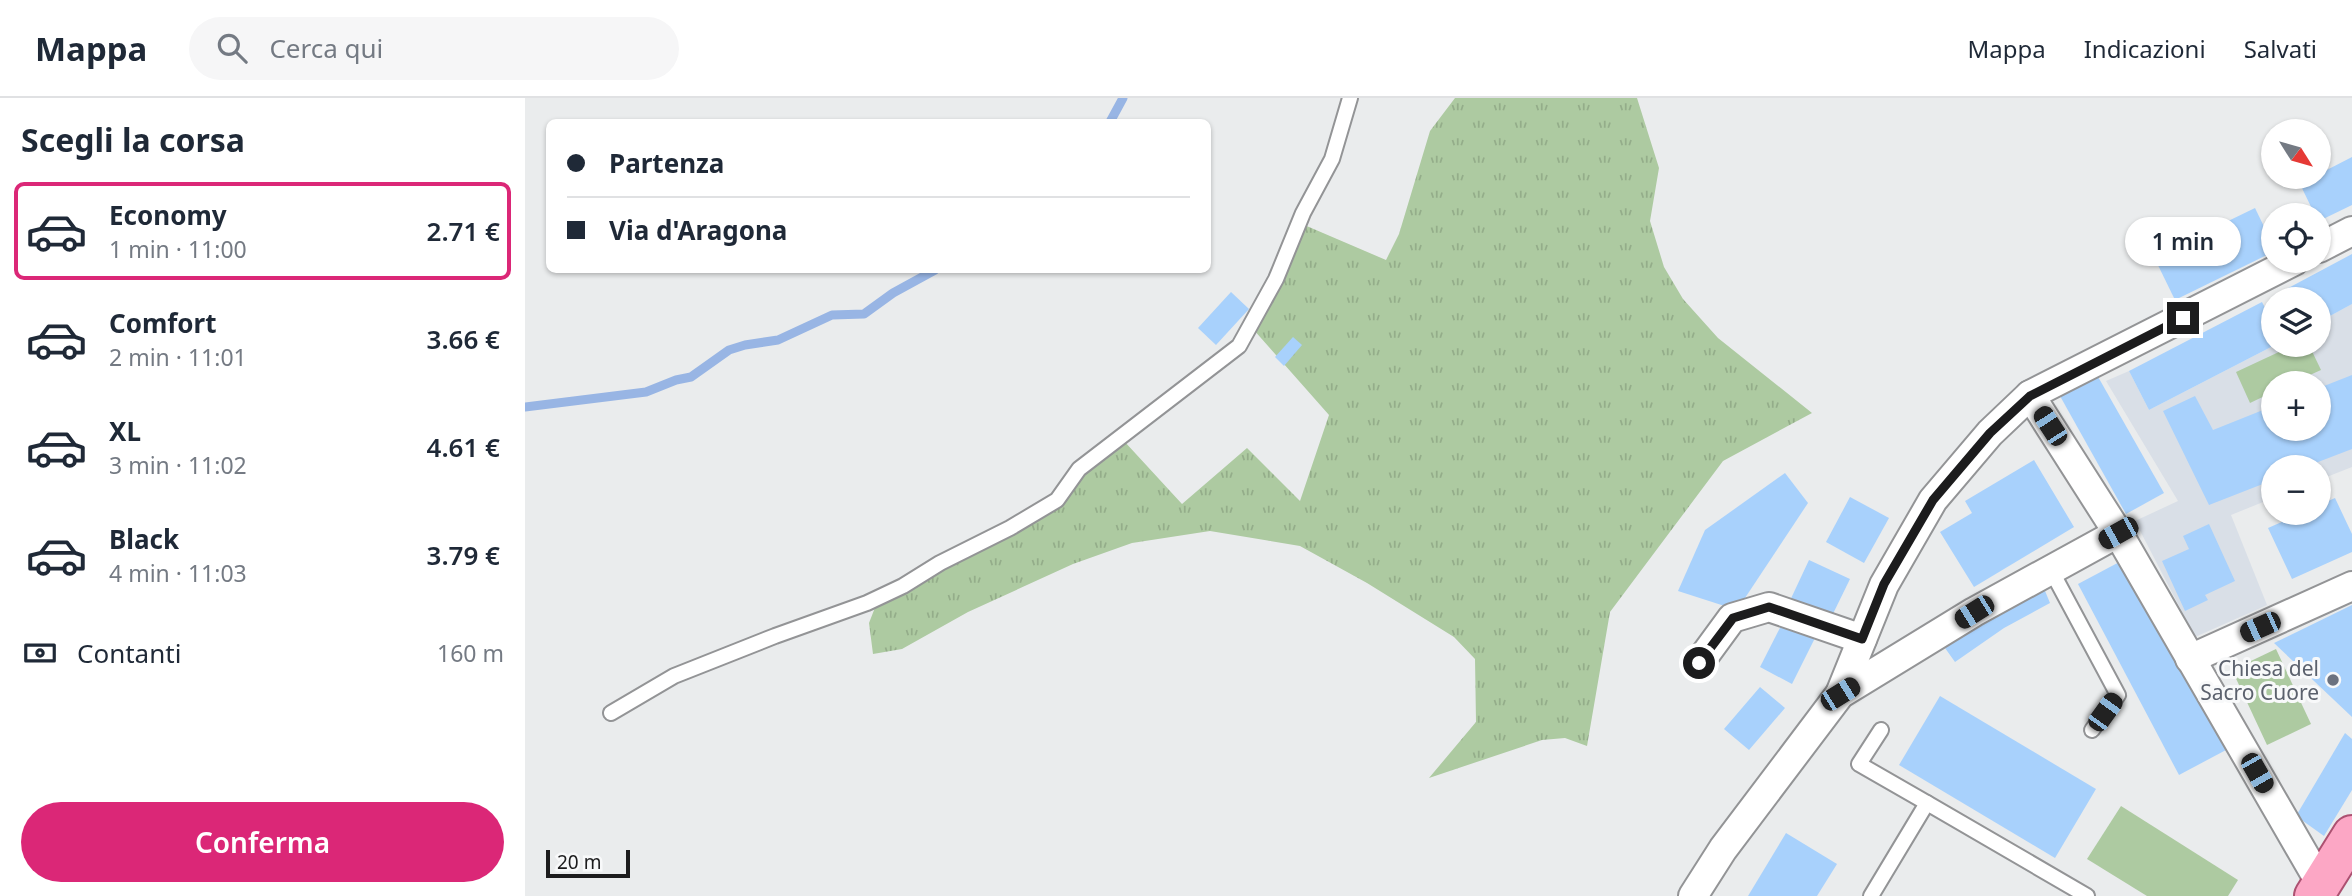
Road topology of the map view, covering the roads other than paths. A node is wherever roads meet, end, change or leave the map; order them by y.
1 (1349, 98) edge
2 (2352, 231) edge
3 (2331, 242) edge
4 (2271, 273) edge
5 (2030, 396) junction
6 (2118, 533) junction
7 (2051, 570) junction
8 (2352, 586) edge
9 (1862, 639) junction
10 (2190, 659) junction
11 (1699, 663) dead end
12 (1840, 694) junction
13 (611, 713) dead end
14 (1881, 730) dead end
15 (2092, 730) dead end
16 (1927, 803) junction
17 (2352, 835) edge
18 (2317, 890) edge
19 (1693, 896) edge
20 (1871, 896) edge
21 (2087, 896) edge

1 - 13 lane
2 - 3 street
4 - 5 street
5 - 6 street
5 - 9 street
6 - 7 street
6 - 10 street
7 - 12 street
7 - 15 lane
8 - 10 street
9 - 11 street
9 - 12 street
10 - 18 street
12 - 19 street
14 - 16 lane
16 - 20 lane
16 - 21 lane
17 - 18 main road

